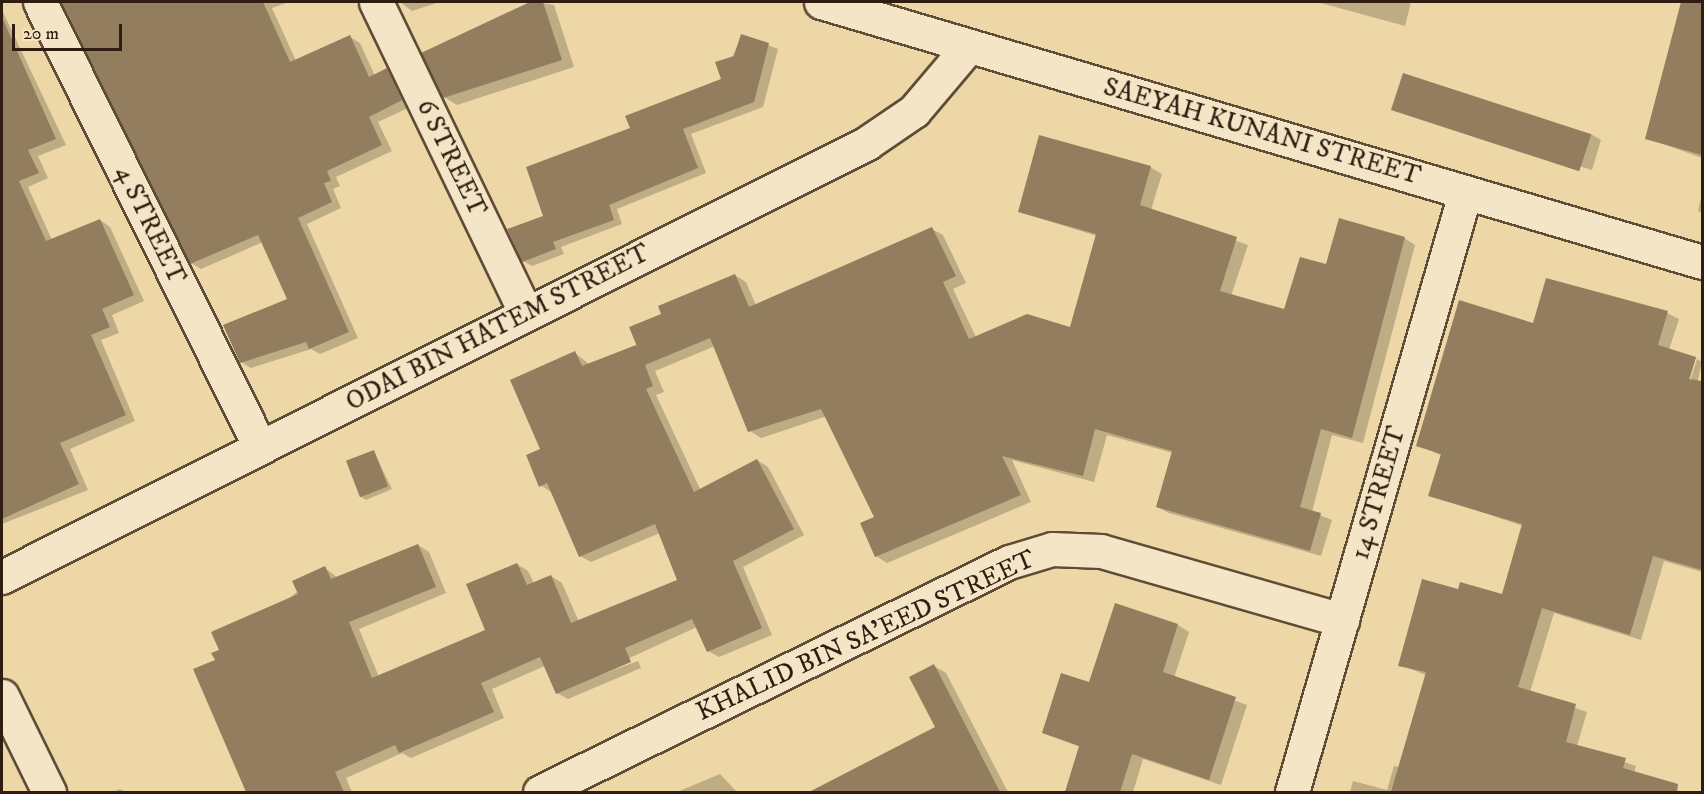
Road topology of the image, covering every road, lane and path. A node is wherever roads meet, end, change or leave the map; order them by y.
1 (40, 2) edge
2 (376, 2) edge
3 (821, 2) edge
4 (969, 46) junction
5 (1465, 193) junction
6 (1702, 262) edge
7 (526, 314) junction
8 (260, 448) junction
9 (2, 577) edge
10 (1342, 620) junction
11 (2, 696) edge
12 (49, 792) edge
13 (540, 792) edge
14 (1292, 792) edge

1 - 8 street, 4 STREET
2 - 7 street, 6 STREET
3 - 4 street, SAEYAH KUNANI STREET
4 - 5 street, SAEYAH KUNANI STREET
4 - 7 street, ODAI BIN HATEM STREET
5 - 6 street, SAEYAH KUNANI STREET
5 - 10 street, 14 STREET
7 - 8 street, ODAI BIN HATEM STREET
8 - 9 street, ODAI BIN HATEM STREET
10 - 13 street, KHALID BIN SA'EED STREET
10 - 14 street, 14 STREET
11 - 12 street

